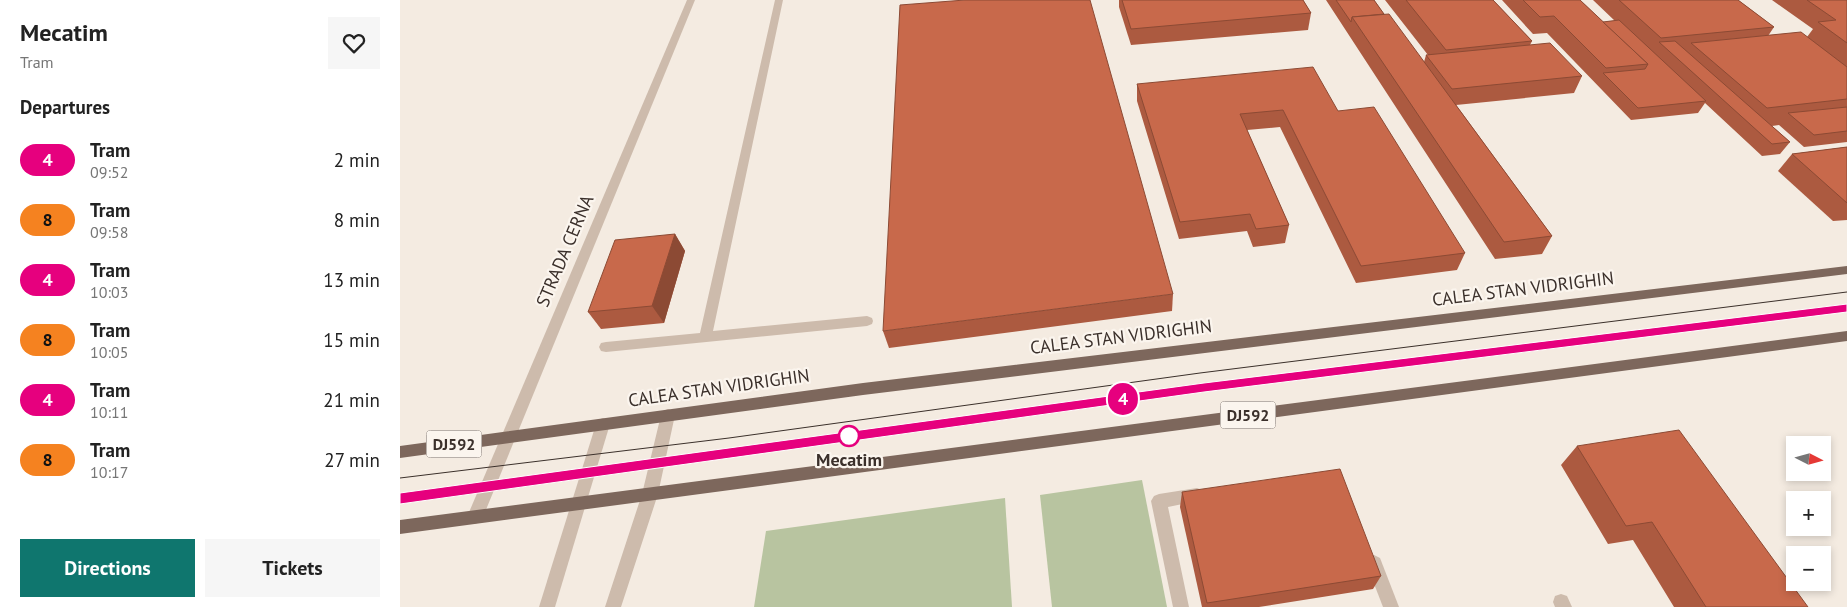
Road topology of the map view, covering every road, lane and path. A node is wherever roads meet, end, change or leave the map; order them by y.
1 (691, 0) edge
2 (779, 0) edge
3 (1847, 270) edge
4 (867, 320) dead end
5 (1847, 336) edge
6 (706, 337) junction
7 (606, 347) dead end
8 (668, 414) junction
9 (603, 424) junction
10 (508, 437) junction
11 (400, 452) edge
12 (650, 494) junction
13 (1208, 494) edge
14 (579, 504) junction
15 (475, 517) junction
16 (400, 527) edge
17 (1367, 545) edge
18 (547, 607) edge
19 (613, 607) edge
20 (1181, 607) edge
21 (1391, 607) edge

1 - 10 street, STRADA CERNA
2 - 6 street
3 - 8 main road, CALEA STAN VIDRIGHIN / DJ592
4 - 6 street
5 - 12 main road, DJ592
6 - 7 street
8 - 9 main road, CALEA STAN VIDRIGHIN / DJ592
8 - 12 street
9 - 10 main road, CALEA STAN VIDRIGHIN / DJ592
9 - 14 street
10 - 11 main road, CALEA STAN VIDRIGHIN / DJ592
10 - 15 street, STRADA CERNA
12 - 14 main road, DJ592
12 - 19 street
13 - 20 street
14 - 15 main road, DJ592
14 - 18 street
15 - 16 main road, DJ592
17 - 21 street

